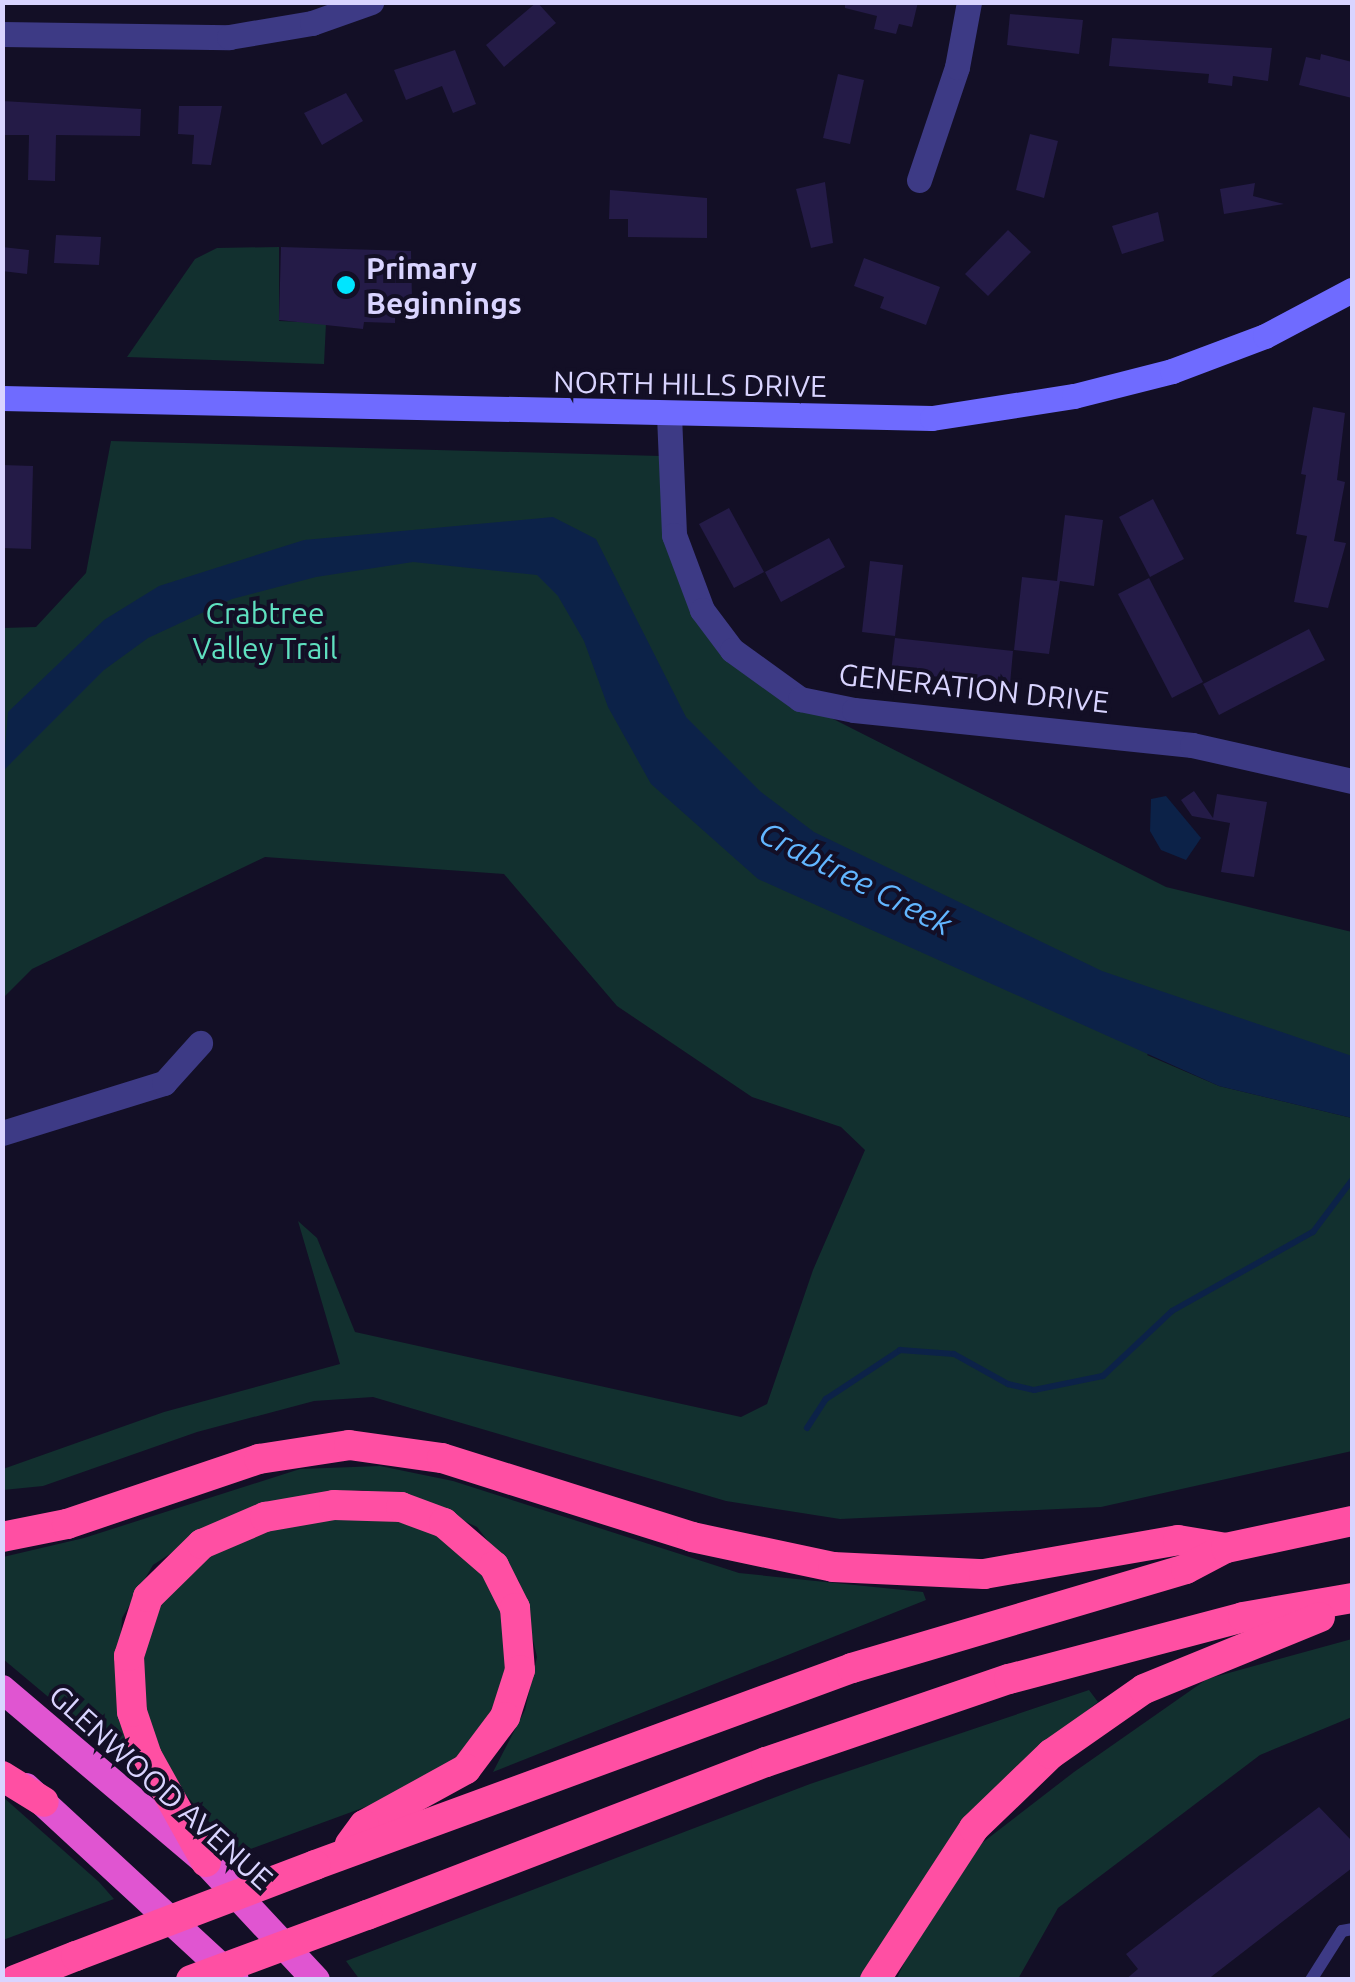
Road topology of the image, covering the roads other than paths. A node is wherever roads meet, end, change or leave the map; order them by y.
1 (371, 2) edge
2 (969, 2) edge
3 (2, 34) edge
4 (919, 180) dead end
5 (1352, 290) edge
6 (2, 398) edge
7 (669, 415) junction
8 (1352, 780) edge
9 (200, 1043) dead end
10 (2, 1133) edge
11 (1352, 1522) edge
12 (2, 1537) edge
13 (1226, 1548) junction
14 (1352, 1601) edge
15 (2, 1689) edge
16 (2, 1766) edge
17 (2, 1776) edge
18 (44, 1802) junction
19 (344, 1852) junction
20 (206, 1862) junction
21 (1352, 1929) edge
22 (15, 1978) edge
23 (191, 1980) edge
24 (236, 1980) edge
25 (316, 1980) edge
26 (875, 1980) edge
27 (1310, 1980) edge

1 - 3 street
2 - 4 street
5 - 7 main road, NORTH HILLS DRIVE
6 - 7 main road, NORTH HILLS DRIVE
7 - 8 street, GENERATION DRIVE
9 - 10 street
11 - 13 highway
12 - 13 highway
13 - 19 highway
14 - 23 highway, bridge
14 - 26 highway
15 - 20 highway, GLENWOOD AVENUE
16 - 18 highway
17 - 18 highway
18 - 24 highway
19 - 20 highway
19 - 22 highway, bridge
20 - 25 highway, GLENWOOD AVENUE
21 - 27 lane

